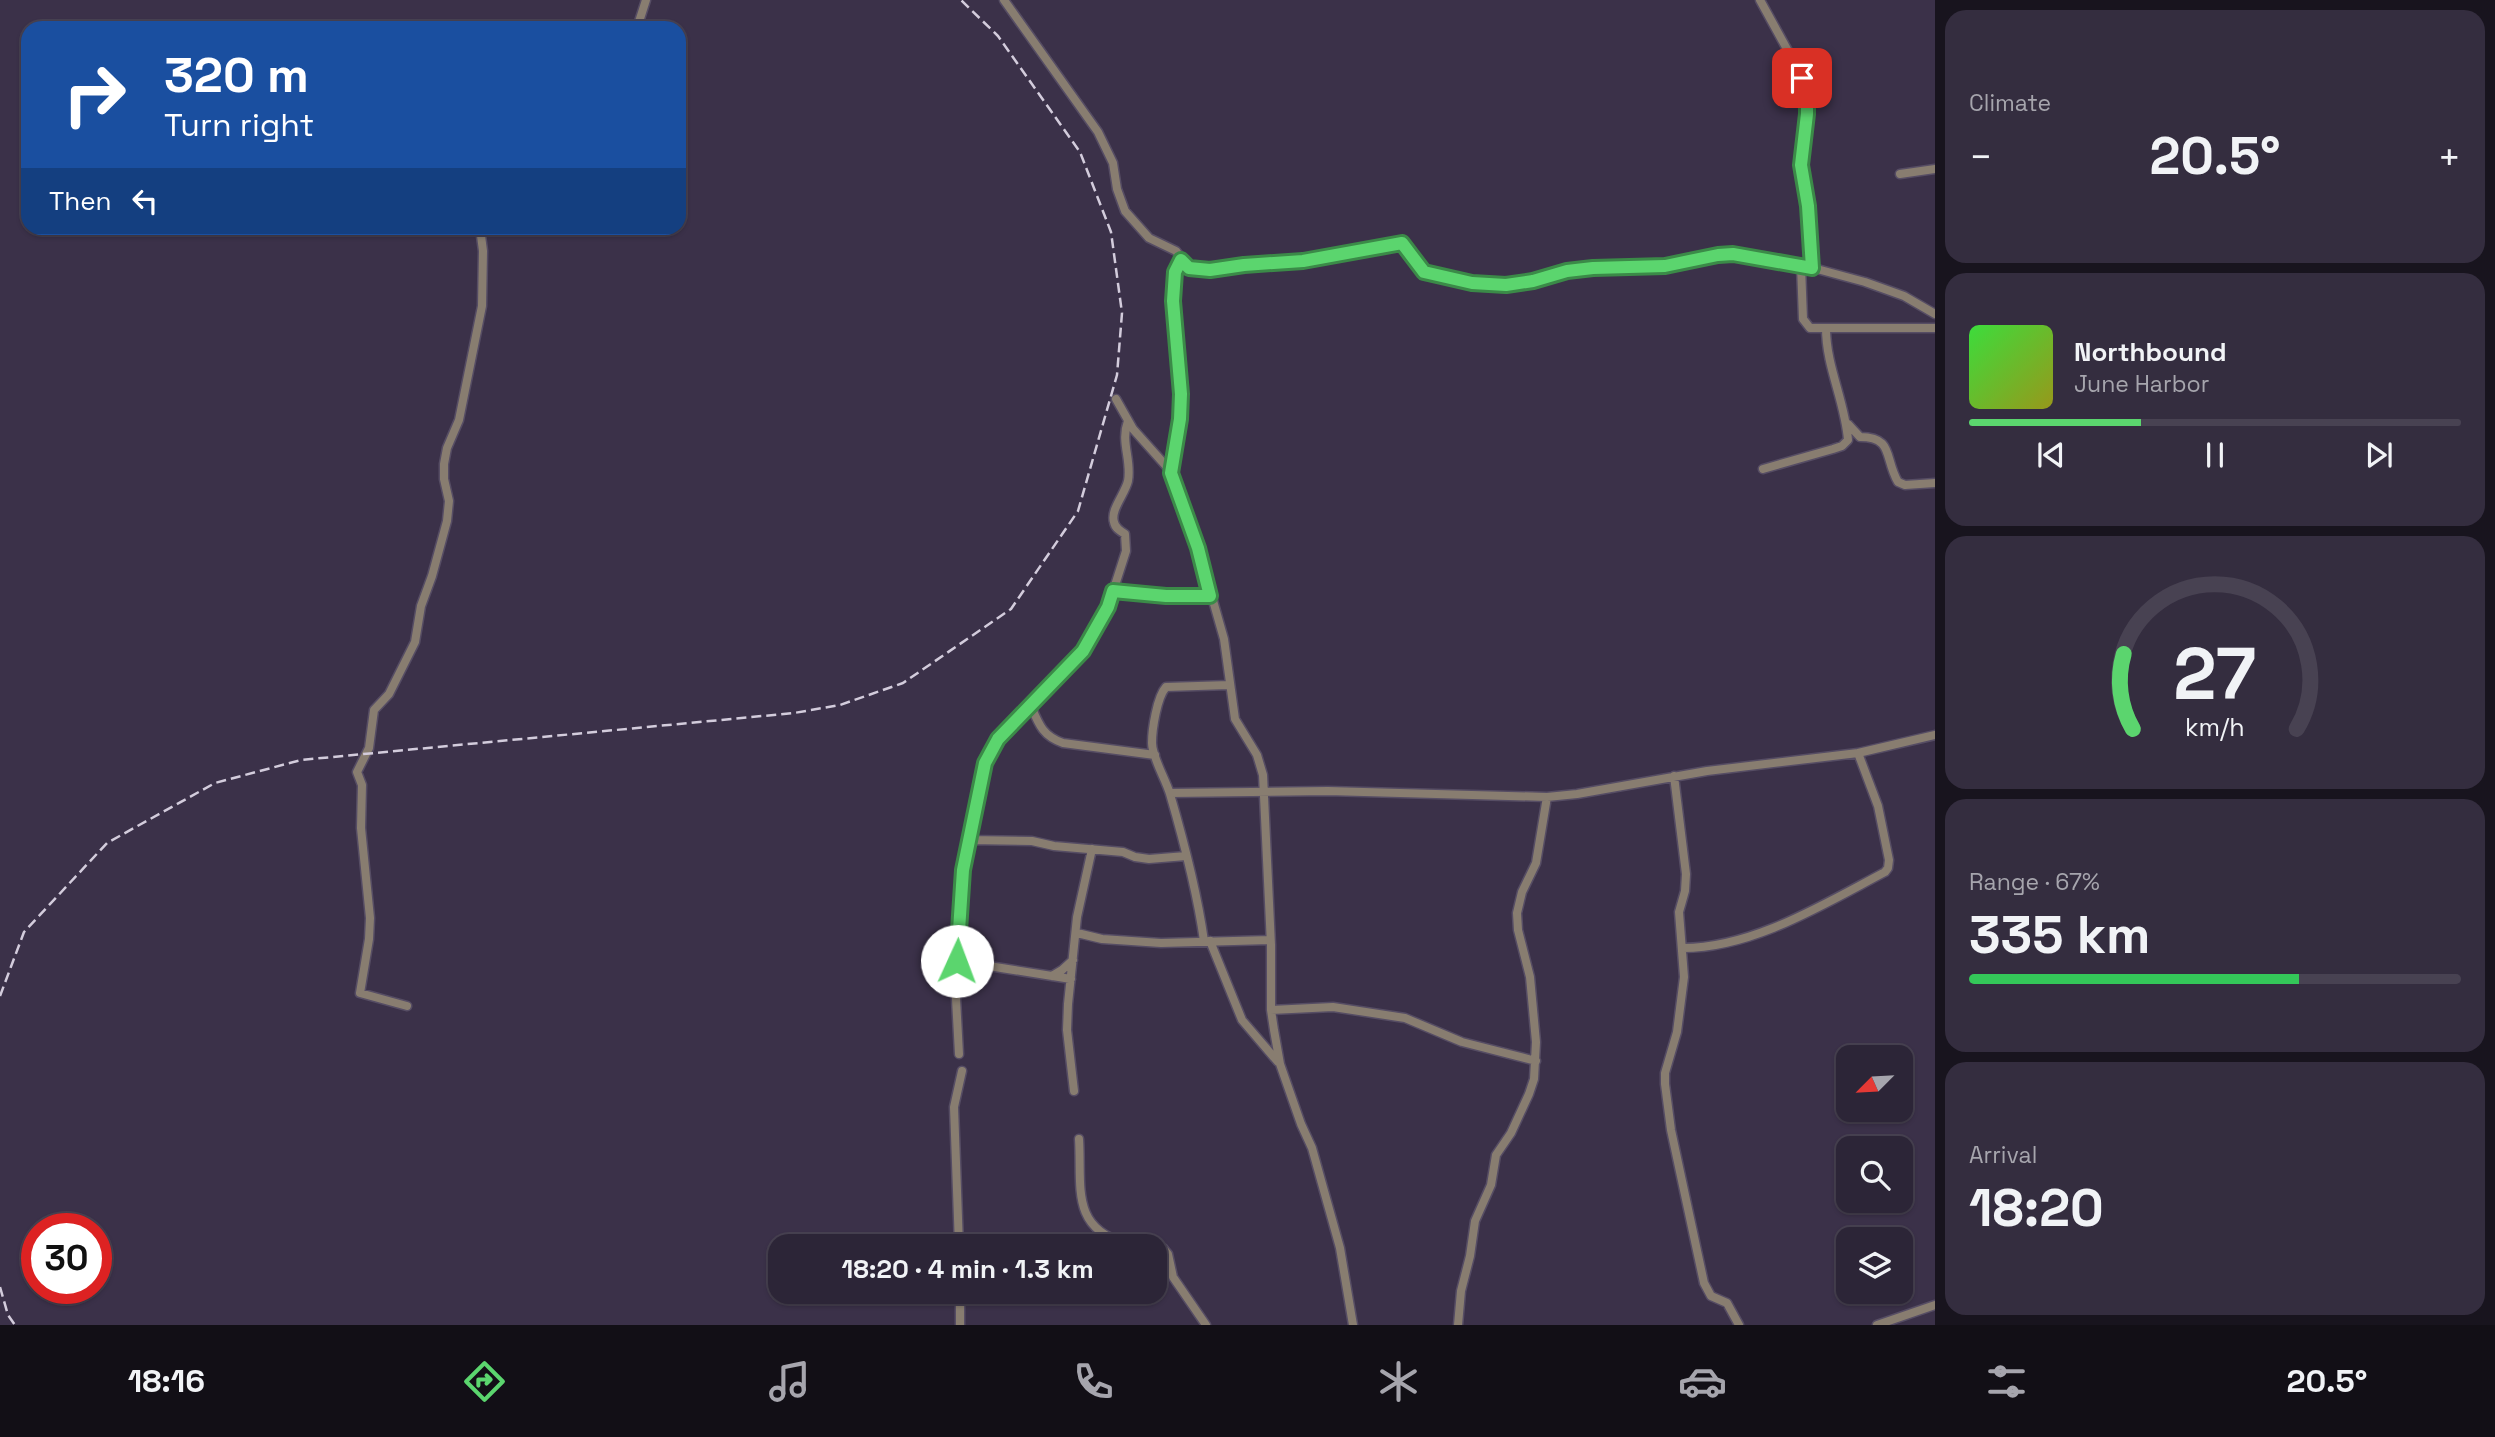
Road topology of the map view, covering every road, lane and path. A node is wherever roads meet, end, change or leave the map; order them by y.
1 (646, 0) edge
2 (1004, 0) edge
3 (1760, 0) edge
4 (639, 21) edge
5 (1935, 169) edge
6 (1900, 174) dead end
7 (481, 235) edge
8 (1181, 260) junction
9 (1801, 266) junction
10 (1812, 268) junction
11 (1935, 314) edge
12 (1826, 328) junction
13 (1935, 328) edge
14 (1115, 398) dead end
15 (1128, 421) junction
16 (1846, 422) junction
17 (1763, 469) dead end
18 (1171, 473) junction
19 (1935, 483) edge
20 (1113, 591) junction
21 (1210, 596) junction
22 (1229, 685) junction
23 (1031, 706) junction
24 (1935, 735) edge
25 (1858, 753) junction
26 (1155, 755) junction
27 (1674, 776) junction
28 (1265, 792) junction
29 (1170, 793) junction
30 (1547, 797) junction
31 (969, 840) junction
32 (1092, 849) junction
33 (1186, 856) junction
34 (1077, 933) junction
35 (1270, 940) junction
36 (1207, 941) junction
37 (1683, 948) junction
38 (1073, 960) junction
39 (957, 961) junction
40 (1052, 976) junction
41 (1071, 979) junction
42 (407, 1006) dead end
43 (1271, 1010) junction
44 (959, 1054) dead end
45 (1536, 1061) junction
46 (1280, 1064) junction
47 (962, 1071) dead end
48 (1074, 1091) dead end
49 (1079, 1139) dead end
50 (959, 1234) edge
51 (960, 1304) edge
52 (1935, 1305) edge
53 (960, 1325) edge
54 (1206, 1325) edge
55 (1353, 1325) edge
56 (1458, 1325) edge
57 (1739, 1325) edge
58 (1877, 1325) edge

1 - 4 street
2 - 8 street
3 - 10 street
5 - 6 street
7 - 42 street
8 - 9 street
8 - 18 street
9 - 10 street
9 - 12 street
10 - 11 street
12 - 13 street
12 - 16 street
14 - 15 street
15 - 18 street
15 - 20 street
16 - 17 street
16 - 19 street
18 - 21 street
20 - 21 street
20 - 23 street
21 - 22 street
22 - 26 street
22 - 28 street
23 - 26 street
23 - 31 street
24 - 25 street
25 - 27 street
25 - 37 street
26 - 29 street
27 - 30 street
27 - 37 street
28 - 29 street
28 - 30 street
28 - 35 street
29 - 33 street
30 - 45 street
31 - 32 street
31 - 39 street
32 - 33 street
32 - 34 street
33 - 36 street
34 - 36 street
34 - 38 street
35 - 36 street
35 - 43 street
36 - 46 street
37 - 57 street
38 - 40 street
38 - 41 street
39 - 40 street
39 - 44 street
40 - 41 street
41 - 48 street
43 - 45 street
43 - 46 street
45 - 56 street
46 - 55 street
47 - 50 street
49 - 54 street
51 - 53 street
52 - 58 street

